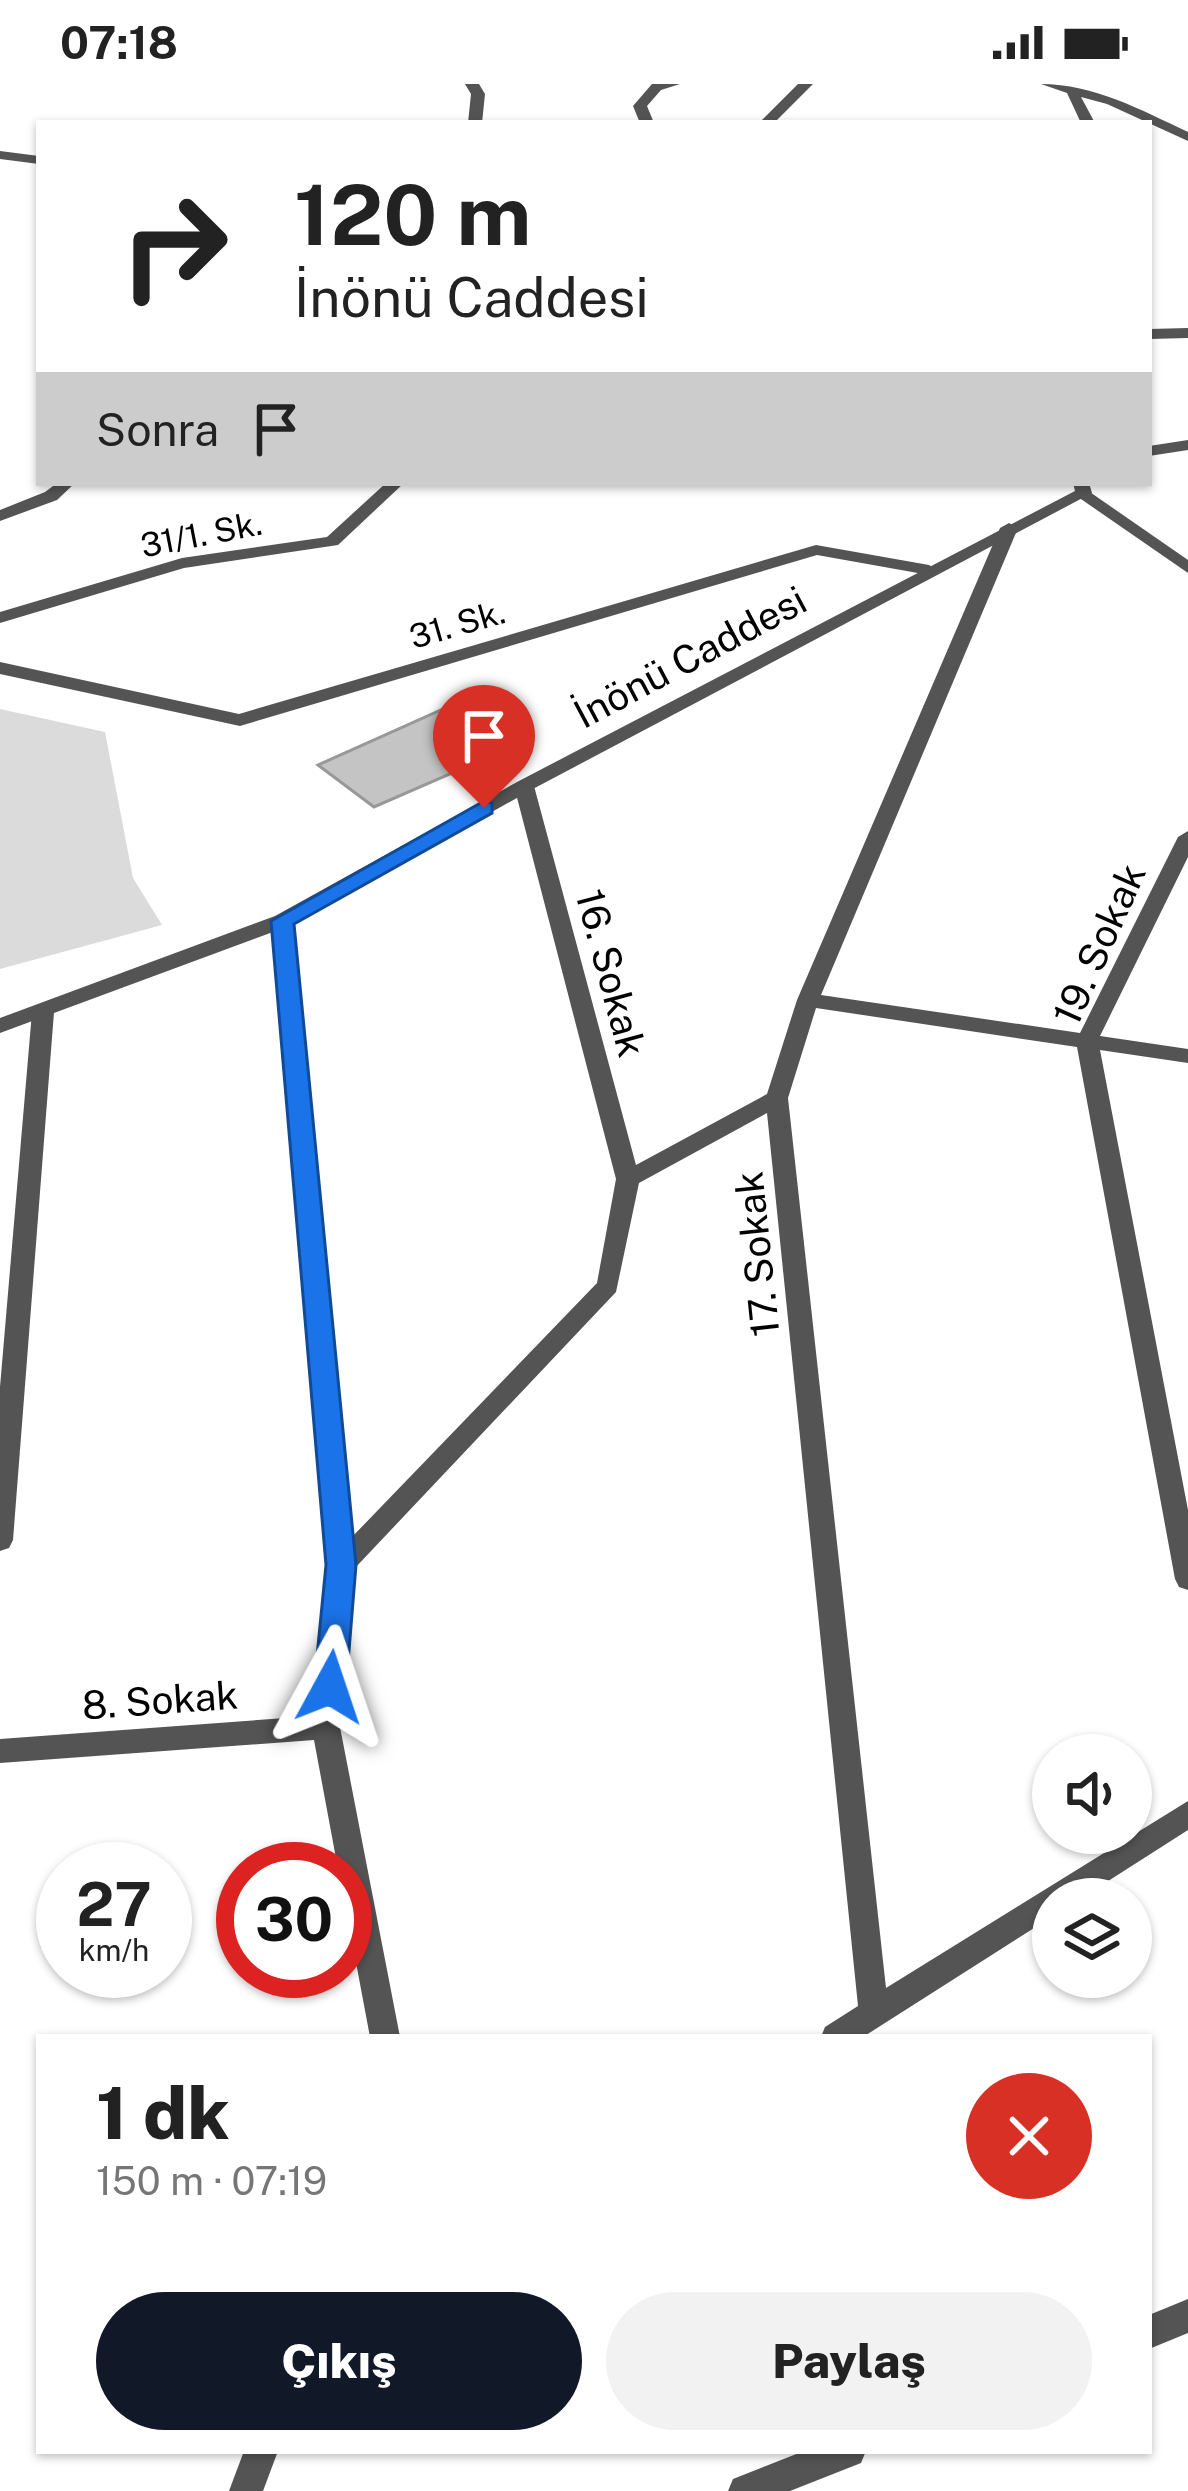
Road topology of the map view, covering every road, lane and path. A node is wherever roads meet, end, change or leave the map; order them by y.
1 (472, 84) edge
2 (673, 84) edge
3 (806, 84) edge
4 (1048, 84) edge
5 (1073, 94) junction
6 (475, 120) edge
7 (646, 120) edge
8 (769, 120) edge
9 (1086, 120) edge
10 (1188, 137) edge
11 (0, 154) edge
12 (36, 160) edge
13 (1188, 333) edge
14 (1152, 334) edge
15 (1188, 446) edge
16 (1152, 451) edge
17 (63, 486) edge
18 (393, 486) edge
19 (1082, 488) edge
20 (0, 516) edge
21 (1009, 528) junction
22 (1188, 568) edge
23 (929, 570) junction
24 (0, 618) edge
25 (0, 668) edge
26 (524, 786) junction
27 (1188, 837) edge
28 (282, 921) junction
29 (808, 1000) junction
30 (43, 1012) junction
31 (0, 1026) edge
32 (1087, 1041) junction
33 (1188, 1055) edge
34 (777, 1098) junction
35 (628, 1179) junction
36 (0, 1540) edge
37 (341, 1565) junction
38 (1188, 1579) edge
39 (326, 1727) junction
40 (0, 1751) edge
41 (1188, 1814) edge
42 (1088, 1878) edge
43 (1032, 1914) edge
44 (874, 2014) junction
45 (384, 2034) edge
46 (841, 2034) edge
47 (1188, 2316) edge
48 (1152, 2331) edge
49 (261, 2454) edge
50 (841, 2454) edge
51 (246, 2491) edge
52 (745, 2491) edge

1 - 6 street
2 - 7 street
3 - 8 street
4 - 5 street
5 - 9 street
5 - 10 street
11 - 12 street
13 - 14 street
15 - 16 street
17 - 20 street
18 - 24 street, 31/1. Sk.
19 - 21 street, İnönü Caddesi
19 - 22 street
21 - 23 street, İnönü Caddesi
21 - 29 street, 17. Sokak
23 - 25 street, 31. Sk.
23 - 26 street, İnönü Caddesi
26 - 28 street, İnönü Caddesi
26 - 35 street, 16. Sokak
27 - 32 street, 19. Sokak
28 - 30 street, İnönü Caddesi
28 - 37 street
29 - 32 street
29 - 34 street, 17. Sokak
30 - 31 street, İnönü Caddesi
30 - 36 street
32 - 33 street
32 - 38 street, 19. Sokak
34 - 35 street
34 - 44 street, 17. Sokak
35 - 37 street
37 - 39 street
39 - 40 street, 8. Sokak
39 - 45 street
41 - 42 street
43 - 44 street
44 - 46 street
47 - 48 street
49 - 51 street
50 - 52 street

